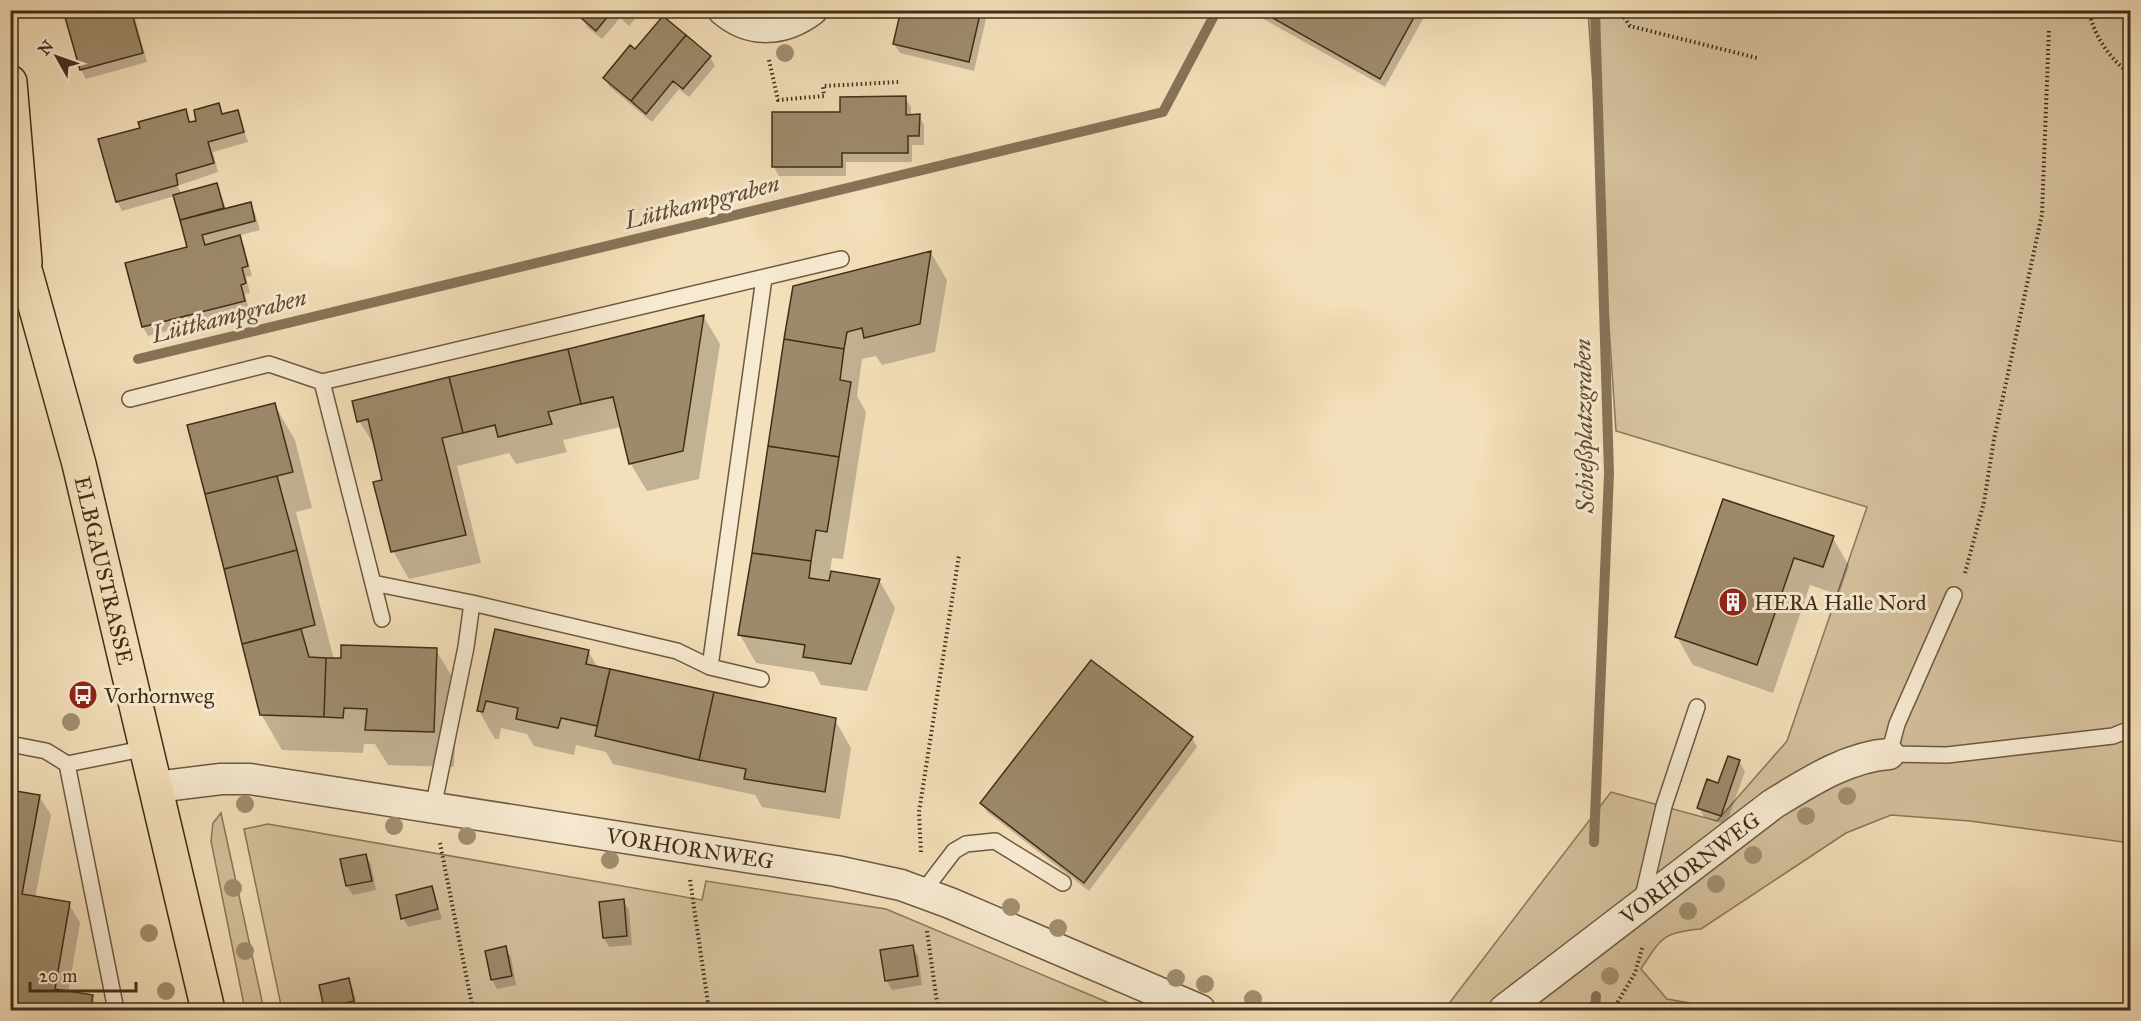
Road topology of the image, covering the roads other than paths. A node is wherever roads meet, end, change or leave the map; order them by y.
1 (723, 10) edge
2 (812, 10) edge
3 (10, 82) edge
4 (10, 238) edge
5 (841, 259) dead end
6 (26, 273) junction
7 (764, 278) junction
8 (322, 382) junction
9 (130, 399) dead end
10 (373, 583) junction
11 (1954, 595) road end
12 (472, 603) junction
13 (382, 619) dead end
14 (710, 667) junction
15 (761, 680) dead end
16 (1697, 707) dead end
17 (2130, 729) edge
18 (10, 744) edge
19 (147, 748) junction
20 (1890, 754) junction
21 (67, 764) junction
22 (156, 787) junction
23 (433, 808) junction
24 (1063, 883) dead end
25 (922, 893) junction
26 (1641, 904) junction
27 (116, 1011) edge
28 (207, 1011) edge
29 (1200, 1011) edge
30 (1504, 1011) edge

1 - 2 street
3 - 6 main road, ELBGAUSTRASSE
4 - 6 main road, ELBGAUSTRASSE
5 - 7 lane
6 - 19 main road, ELBGAUSTRASSE
7 - 8 lane
7 - 14 lane
8 - 9 lane
8 - 10 lane
10 - 12 lane
10 - 13 lane
11 - 20 lane
12 - 14 lane
12 - 23 lane
14 - 15 lane
16 - 26 lane
17 - 20 lane
18 - 21 lane
19 - 21 lane
19 - 22 main road, ELBGAUSTRASSE
20 - 26 street, VORHORNWEG
21 - 27 lane
22 - 23 street, VORHORNWEG
22 - 28 main road, ELBGAUSTRASSE
23 - 25 street, VORHORNWEG
24 - 25 lane
25 - 29 street, VORHORNWEG
26 - 30 street, VORHORNWEG

